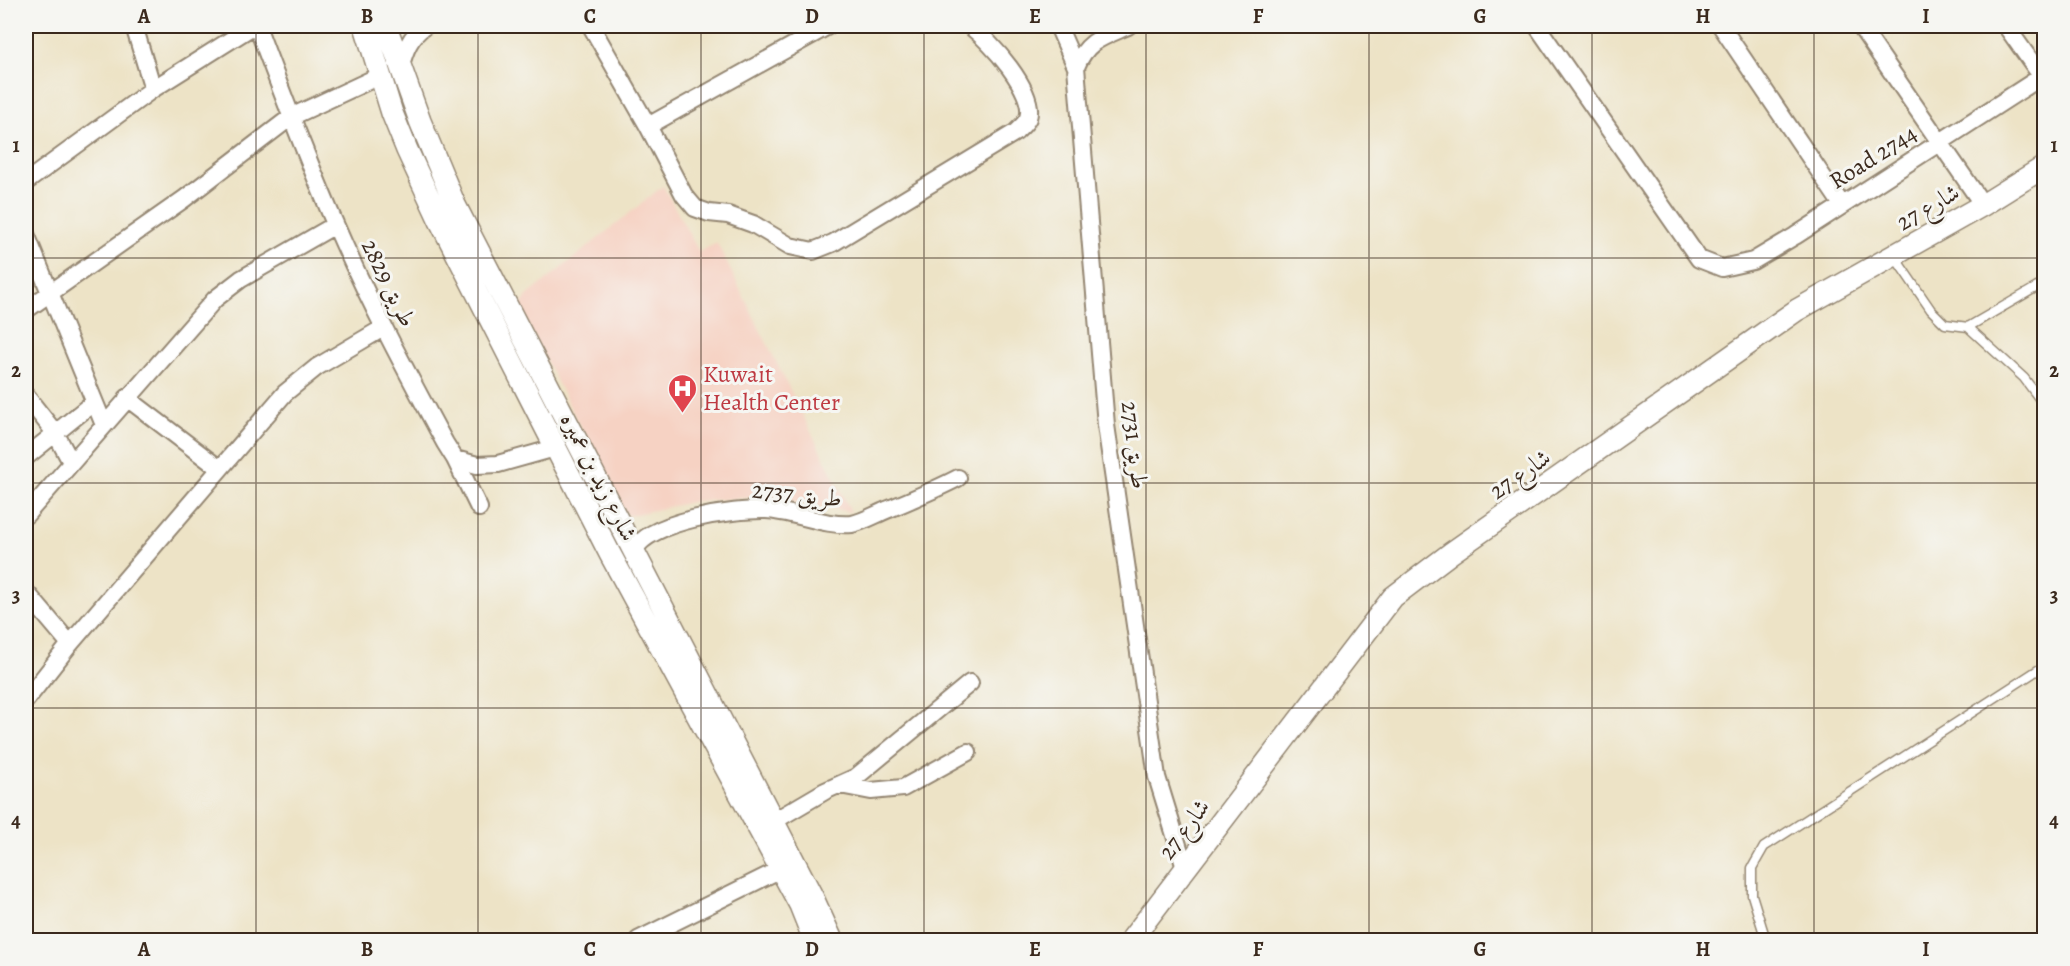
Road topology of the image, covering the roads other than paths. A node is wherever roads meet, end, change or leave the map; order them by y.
1 (134, 26) edge
2 (255, 26) edge
3 (365, 26) edge
4 (387, 26) edge
5 (591, 26) edge
6 (828, 26) edge
7 (970, 26) edge
8 (1058, 26) edge
9 (1128, 26) edge
10 (1537, 26) edge
11 (1722, 26) edge
12 (1860, 26) edge
13 (2006, 26) edge
14 (421, 29) edge
15 (1076, 67) junction
16 (400, 68) junction
17 (379, 76) junction
18 (2043, 76) edge
19 (153, 90) junction
20 (291, 117) junction
21 (648, 126) junction
22 (1941, 143) junction
23 (2044, 167) edge
24 (26, 182) edge
25 (1842, 205) junction
26 (1983, 205) junction
27 (335, 225) junction
28 (26, 234) edge
29 (1894, 255) junction
30 (2044, 283) edge
31 (50, 292) junction
32 (26, 310) edge
33 (1968, 327) junction
34 (383, 328) junction
35 (501, 340) junction
36 (551, 390) junction
37 (26, 396) edge
38 (127, 398) junction
39 (94, 402) junction
40 (2044, 405) edge
41 (104, 425) junction
42 (56, 434) junction
43 (555, 448) junction
44 (26, 457) edge
45 (455, 459) junction
46 (71, 462) junction
47 (220, 469) junction
48 (958, 478) dead end
49 (479, 508) dead end
50 (26, 515) edge
51 (629, 542) junction
52 (610, 555) junction
53 (26, 592) edge
54 (70, 644) junction
55 (2044, 666) edge
56 (970, 683) dead end
57 (26, 700) edge
58 (968, 752) dead end
59 (840, 785) junction
60 (774, 821) junction
61 (1185, 868) junction
62 (782, 869) junction
63 (638, 940) edge
64 (814, 940) edge
65 (832, 940) edge
66 (1131, 940) edge
67 (1767, 940) edge

1 - 19 street
2 - 19 street
2 - 20 street, طريق 2829
3 - 17 street, شارع زيد بن عميره
4 - 14 street
4 - 16 street, شارع زيد بن عميره
5 - 21 street
6 - 21 street
7 - 21 street
8 - 15 street, طريق 2731
9 - 15 street
10 - 25 street, Road 2744
11 - 25 street
12 - 22 street
13 - 18 street
14 - 16 street
15 - 61 street, طريق 2731
16 - 36 street, شارع زيد بن عميره
17 - 20 street
17 - 35 street, شارع زيد بن عميره
18 - 22 street, Road 2744
19 - 24 street
20 - 27 street, طريق 2829
20 - 31 street
22 - 25 street, Road 2744
22 - 26 street
23 - 26 street, شارع 27
26 - 29 street, شارع 27
27 - 34 street, طريق 2829
27 - 38 street
28 - 31 street
29 - 33 lane
29 - 61 street, شارع 27
30 - 33 lane
31 - 32 street
31 - 39 street
33 - 40 lane
34 - 45 street, طريق 2829
34 - 47 street
35 - 36 street
35 - 43 street, شارع زيد بن عميره
36 - 51 street, شارع زيد بن عميره
37 - 42 street
38 - 41 street
38 - 47 street
39 - 41 street
39 - 42 street
41 - 46 street
42 - 44 street
42 - 46 street
43 - 45 street
43 - 52 street, شارع زيد بن عميره
45 - 49 street, طريق 2829
46 - 50 street
47 - 54 street
48 - 51 street, طريق 2737
51 - 52 street
51 - 60 street, شارع زيد بن عميره
52 - 62 street, شارع زيد بن عميره
53 - 54 street
54 - 57 street
55 - 67 lane
56 - 59 street
58 - 59 street
59 - 60 street
60 - 65 street, شارع زيد بن عميره
61 - 66 street, شارع 27
62 - 63 street
62 - 64 street, شارع زيد بن عميره

